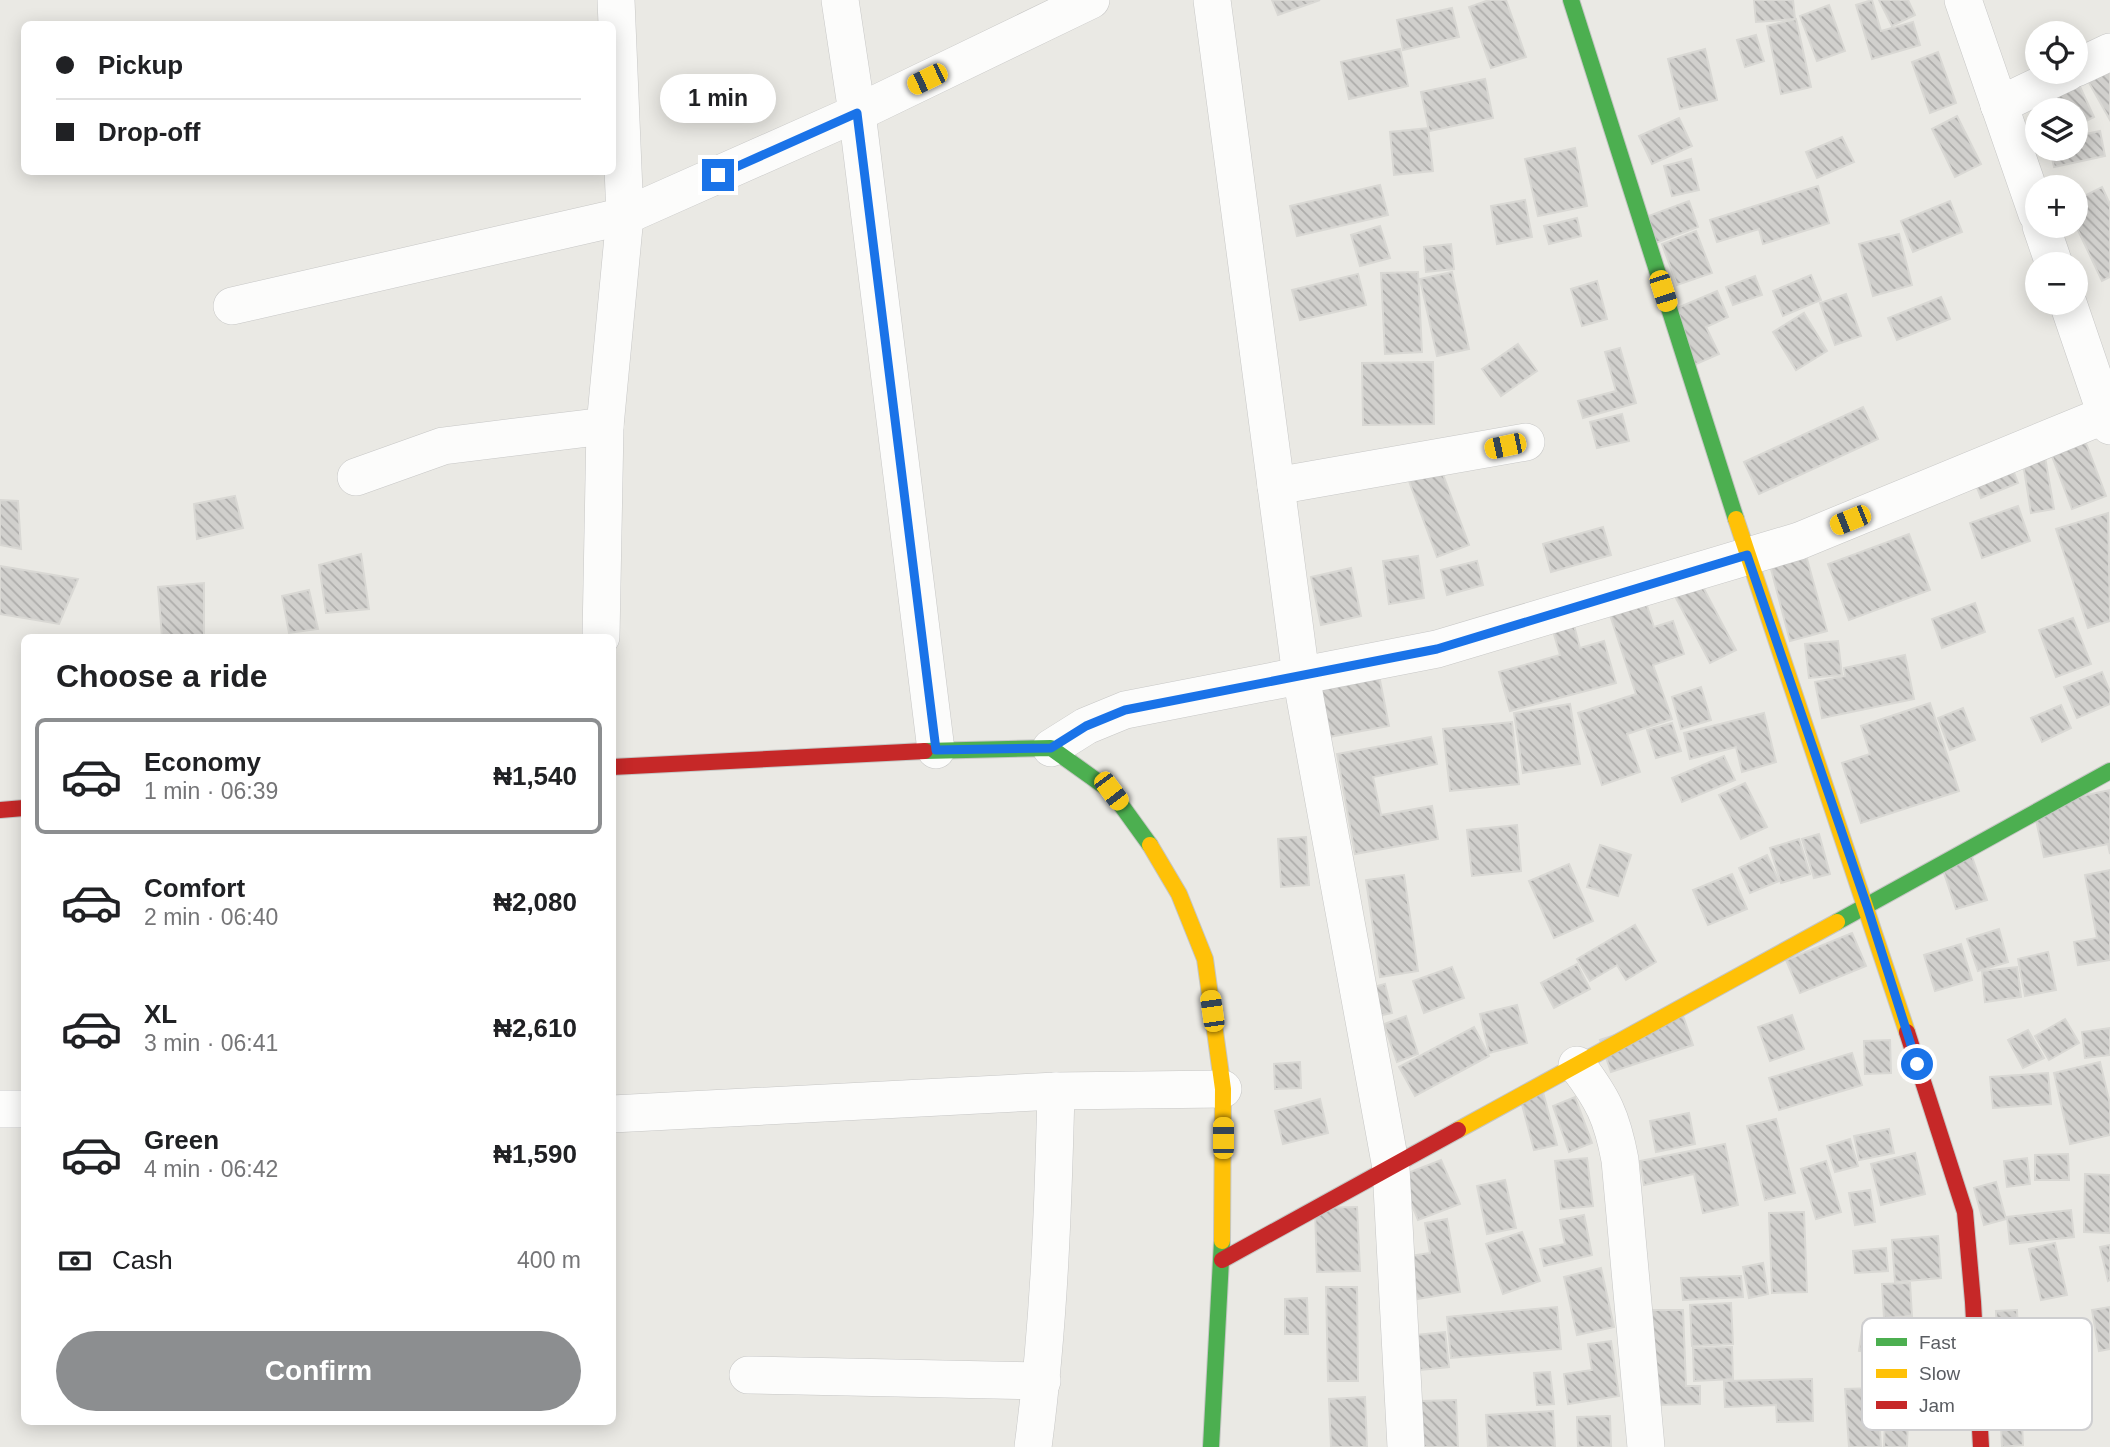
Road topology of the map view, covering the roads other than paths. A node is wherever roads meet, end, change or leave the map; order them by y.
1 (616, 0) edge
2 (840, 0) edge
3 (1091, 0) edge
4 (1212, 0) edge
5 (1571, 0) edge
6 (1963, 0) edge
7 (2110, 52) edge
8 (2088, 62) edge
9 (2043, 84) edge
10 (1999, 105) junction
11 (857, 113) junction
12 (2025, 180) edge
13 (625, 216) junction
14 (232, 306) dead end
15 (2071, 315) edge
16 (2109, 418) edge
17 (605, 426) junction
18 (1526, 442) dead end
19 (356, 477) dead end
20 (1276, 486) junction
21 (1747, 555) junction
22 (601, 634) edge
23 (1301, 676) junction
24 (1051, 748) junction
25 (936, 750) junction
26 (616, 767) edge
27 (2110, 771) edge
28 (21, 808) edge
29 (0, 810) edge
30 (1867, 906) junction
31 (1577, 1065) junction
32 (1223, 1089) junction
33 (1056, 1091) junction
34 (0, 1109) edge
35 (21, 1109) edge
36 (616, 1114) edge
37 (1391, 1168) junction
38 (1222, 1260) junction
39 (1974, 1318) edge
40 (748, 1375) dead end
41 (1042, 1381) junction
42 (1033, 1447) edge
43 (1212, 1447) edge
44 (1406, 1447) edge
45 (1646, 1447) edge

1 - 13 street
2 - 11 street
3 - 11 street
4 - 20 street
5 - 21 street
6 - 10 street
7 - 8 street
9 - 10 street
10 - 12 street
11 - 13 street
11 - 25 street
13 - 14 street
13 - 17 street
15 - 16 street
16 - 21 street
17 - 19 street
17 - 22 street
18 - 20 street
20 - 23 street
21 - 23 street
21 - 30 street
23 - 24 street
23 - 37 street
24 - 25 street
24 - 32 street
25 - 26 street
27 - 30 street
28 - 29 street
30 - 31 street
30 - 39 street
31 - 37 street
31 - 45 street
32 - 33 street
32 - 38 street
33 - 36 street
33 - 41 street
34 - 35 street
37 - 38 street
37 - 44 street
38 - 43 street
40 - 41 street
41 - 42 street

